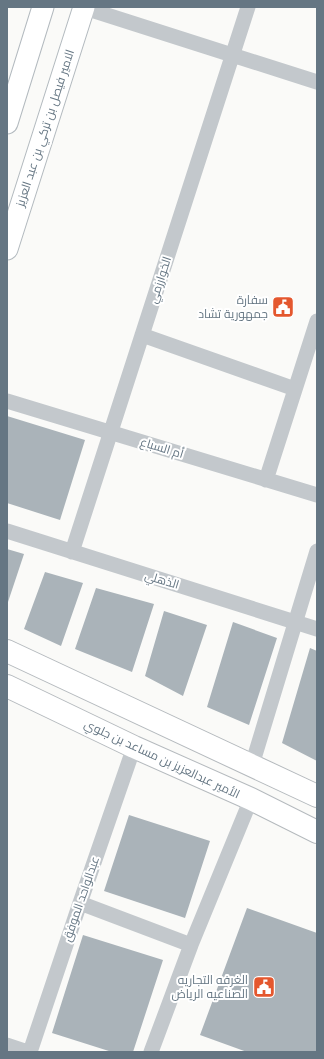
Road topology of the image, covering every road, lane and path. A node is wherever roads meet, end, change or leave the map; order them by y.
1 (43, 7) edge
2 (83, 7) edge
3 (248, 7) edge
4 (232, 55) junction
5 (317, 82) edge
6 (7, 123) edge
7 (7, 249) edge
8 (317, 320) edge
9 (142, 335) junction
10 (295, 389) junction
11 (7, 401) edge
12 (111, 433) junction
13 (266, 480) junction
14 (317, 495) edge
15 (7, 531) edge
16 (317, 551) edge
17 (72, 552) junction
18 (296, 622) junction
19 (317, 629) edge
20 (7, 651) edge
21 (7, 686) edge
22 (134, 747) junction
23 (252, 765) junction
24 (317, 796) edge
25 (251, 799) junction
26 (317, 832) edge
27 (80, 902) junction
28 (191, 945) junction
29 (7, 1045) edge
30 (29, 1052) edge
31 (151, 1052) edge

1 - 6 main road
2 - 4 street
2 - 7 main road, الامير فيصل بن تركي بن عبد العزيز
3 - 4 street, الخوارزمي
4 - 5 street
4 - 9 street, الخوارزمي
8 - 10 street
9 - 10 street
9 - 12 street, الخوارزمي
10 - 13 street
11 - 12 street, أم السباع
12 - 13 street, أم السباع
12 - 17 street, الخوارزمي
13 - 14 street, أم السباع
15 - 17 street, الذهلي
16 - 18 street
17 - 18 street, الذهلي
18 - 19 street, الذهلي
18 - 23 street
20 - 23 main road
21 - 22 main road, الأمير عبدالعزيز بن مساعد بن جلوي
22 - 25 main road, الأمير عبدالعزيز بن مساعد بن جلوي
22 - 27 street, عبدالواحد الموفق
23 - 24 main road
25 - 26 main road, الأمير عبدالعزيز بن مساعد بن جلوي
25 - 28 street
27 - 28 street
27 - 30 street, عبدالواحد الموفق
28 - 31 street
29 - 30 street

